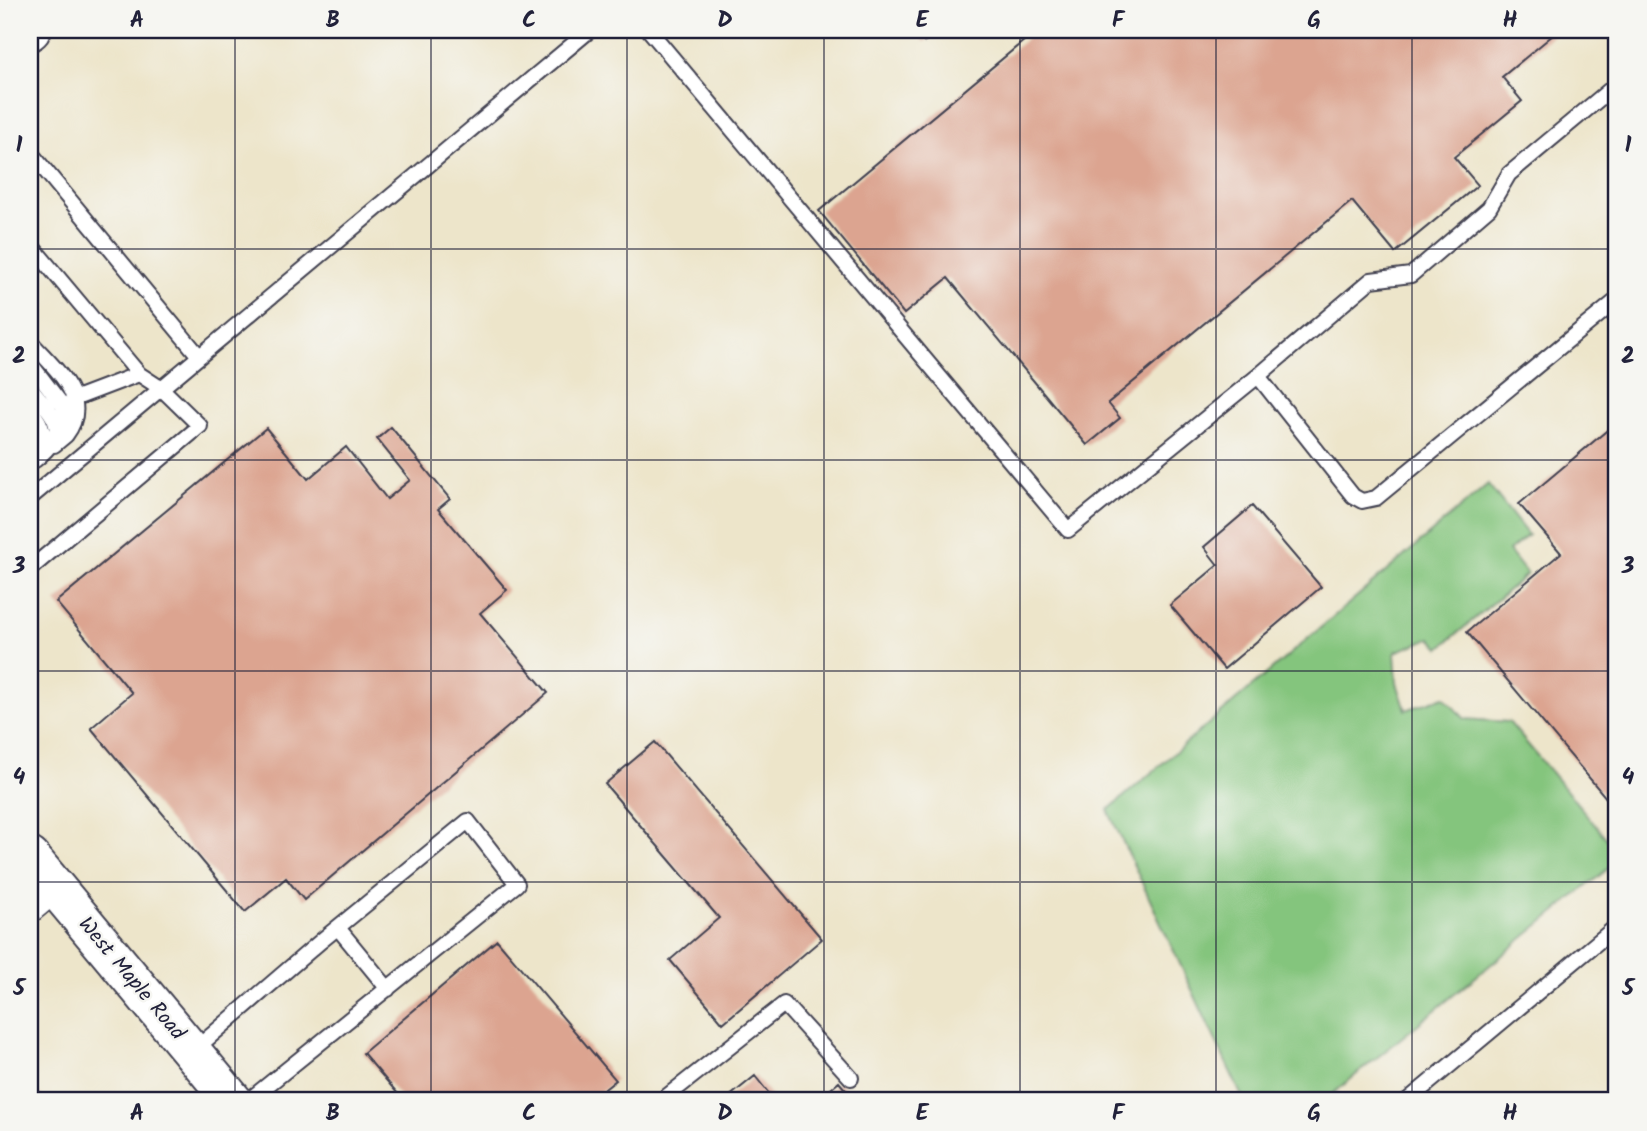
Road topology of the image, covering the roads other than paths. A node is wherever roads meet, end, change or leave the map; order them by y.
1 (590, 30) edge
2 (649, 30) edge
3 (1617, 83) edge
4 (30, 152) edge
5 (30, 244) edge
6 (1617, 300) edge
7 (30, 341) edge
8 (199, 356) junction
9 (30, 363) edge
10 (139, 374) junction
11 (1258, 376) junction
12 (30, 387) edge
13 (162, 389) junction
14 (76, 398) junction
15 (30, 409) edge
16 (66, 435) junction
17 (54, 445) junction
18 (32, 462) edge
19 (30, 498) edge
20 (30, 569) edge
21 (30, 857) edge
22 (42, 897) edge
23 (1617, 926) edge
24 (338, 928) junction
25 (388, 989) junction
26 (192, 1052) junction
27 (851, 1078) dead end
28 (1617, 1093) edge
29 (233, 1101) edge
30 (248, 1101) edge
31 (661, 1101) edge
32 (1407, 1101) edge
33 (1607, 1101) edge

1 - 8 lane
2 - 11 lane
3 - 11 lane
4 - 8 lane
5 - 10 lane
6 - 11 lane
7 - 14 lane
8 - 13 lane
9 - 16 lane
10 - 13 lane
10 - 14 lane
12 - 17 lane
13 - 19 lane
13 - 20 lane
14 - 16 lane
15 - 18 lane
16 - 17 lane
17 - 18 lane
21 - 22 main road, West Maple Road
22 - 26 main road, West Maple Road
23 - 32 lane
24 - 25 lane
24 - 25 lane
24 - 26 lane
25 - 30 lane
26 - 29 main road, West Maple Road
27 - 31 lane
28 - 33 lane

